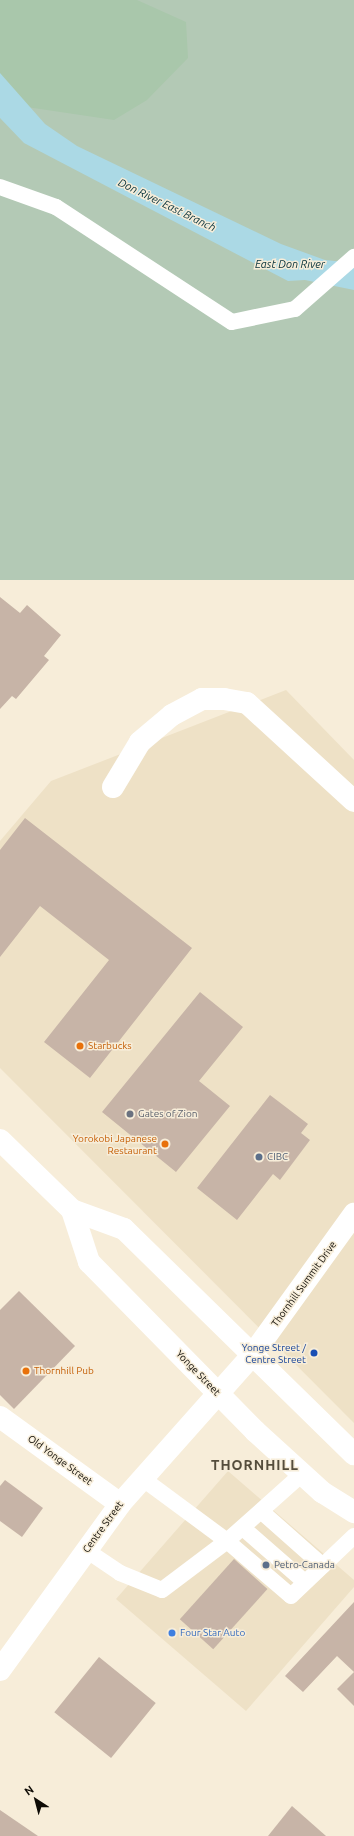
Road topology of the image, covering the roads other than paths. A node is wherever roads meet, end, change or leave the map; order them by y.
1 (0, 187) edge
2 (354, 257) edge
3 (113, 787) dead end
4 (354, 801) edge
5 (0, 1140) edge
6 (72, 1210) junction
7 (354, 1214) edge
8 (253, 1354) junction
9 (217, 1393) junction
10 (0, 1417) edge
11 (354, 1454) edge
12 (302, 1474) junction
13 (142, 1478) junction
14 (120, 1504) junction
15 (262, 1512) junction
16 (354, 1512) edge
17 (243, 1528) junction
18 (354, 1536) edge
19 (227, 1541) junction
20 (86, 1550) junction
21 (323, 1566) junction
22 (305, 1582) junction
23 (0, 1670) edge

1 - 2 lane
3 - 4 main road
5 - 6 main road, Yonge Street
6 - 8 main road, Yonge Street
6 - 9 main road, Yonge Street
7 - 8 main road, Thornhill Summit Drive
8 - 9 main road, Thornhill Summit Drive
8 - 11 main road, Yonge Street
9 - 12 main road, Yonge Street
9 - 13 main road, Centre Street
10 - 14 main road, Old Yonge Street
12 - 15 lane
12 - 16 main road, Yonge Street
13 - 14 main road, Centre Street
13 - 19 lane
14 - 20 main road, Centre Street
15 - 17 lane
15 - 21 lane
17 - 19 lane
17 - 22 lane
18 - 21 lane
19 - 20 lane
19 - 22 lane
20 - 23 main road, Centre Street
21 - 22 lane

